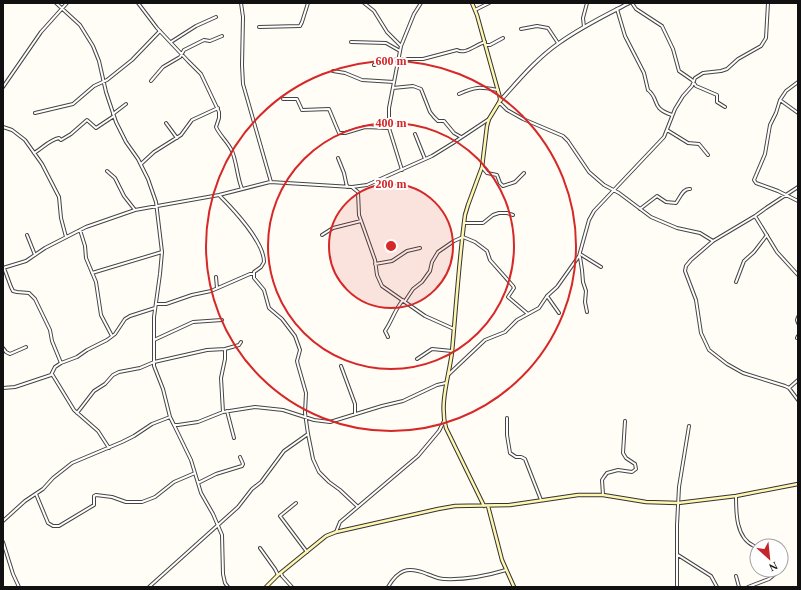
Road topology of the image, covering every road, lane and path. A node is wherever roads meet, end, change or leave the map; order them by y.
1 (56, 3) edge
2 (67, 3) edge
3 (138, 3) edge
4 (241, 3) edge
5 (308, 3) edge
6 (364, 3) edge
7 (416, 3) edge
8 (421, 3) edge
9 (472, 3) edge
10 (490, 3) edge
11 (587, 3) edge
12 (630, 3) edge
13 (768, 3) edge
14 (418, 6) junction
15 (617, 9) junction
16 (63, 10) junction
17 (475, 10) junction
18 (216, 17) dead end
19 (259, 27) dead end
20 (584, 27) junction
21 (521, 29) dead end
22 (160, 31) junction
23 (222, 36) dead end
24 (503, 38) dead end
25 (171, 42) junction
26 (351, 42) dead end
27 (558, 43) junction
28 (485, 44) junction
29 (401, 46) junction
30 (400, 51) junction
31 (181, 54) junction
32 (398, 59) junction
33 (374, 64) dead end
34 (333, 71) dead end
35 (104, 81) junction
36 (151, 81) dead end
37 (394, 82) junction
38 (693, 82) junction
39 (798, 82) edge
40 (3, 87) edge
41 (393, 88) junction
42 (498, 90) junction
43 (459, 94) dead end
44 (283, 99) dead end
45 (780, 100) junction
46 (499, 103) junction
47 (126, 104) dead end
48 (725, 107) dead end
49 (218, 108) junction
50 (35, 113) dead end
51 (798, 113) edge
52 (114, 115) junction
53 (672, 115) junction
54 (489, 119) junction
55 (166, 124) dead end
56 (3, 126) edge
57 (389, 128) junction
58 (667, 130) junction
59 (415, 134) dead end
60 (461, 137) junction
61 (177, 138) junction
62 (34, 153) junction
63 (708, 155) dead end
64 (338, 158) dead end
65 (426, 159) junction
66 (141, 164) junction
67 (482, 167) junction
68 (402, 170) junction
69 (106, 171) dead end
70 (524, 174) dead end
71 (271, 182) junction
72 (347, 187) junction
73 (352, 187) junction
74 (798, 187) edge
75 (242, 189) junction
76 (690, 189) dead end
77 (614, 190) junction
78 (219, 195) junction
79 (786, 195) junction
80 (798, 201) edge
81 (157, 206) junction
82 (640, 209) junction
83 (135, 210) junction
84 (513, 215) dead end
85 (756, 216) junction
86 (362, 221) junction
87 (464, 223) junction
88 (80, 230) junction
89 (27, 235) dead end
90 (322, 235) dead end
91 (767, 235) junction
92 (66, 237) junction
93 (463, 237) junction
94 (713, 241) junction
95 (420, 248) dead end
96 (162, 252) junction
97 (35, 255) junction
98 (580, 255) junction
99 (375, 264) junction
100 (601, 267) dead end
101 (4, 268) edge
102 (92, 273) junction
103 (254, 274) junction
104 (798, 275) edge
105 (216, 277) dead end
106 (736, 282) dead end
107 (217, 288) junction
108 (547, 296) junction
109 (404, 301) junction
110 (156, 304) junction
111 (156, 308) junction
112 (587, 312) dead end
113 (559, 313) dead end
114 (528, 314) junction
115 (798, 317) edge
116 (222, 320) dead end
117 (798, 323) edge
118 (454, 330) junction
119 (112, 336) junction
120 (388, 337) dead end
121 (154, 340) junction
122 (241, 342) dead end
123 (26, 347) dead end
124 (3, 348) edge
125 (225, 349) junction
126 (452, 351) junction
127 (417, 359) dead end
128 (154, 362) junction
129 (61, 363) junction
130 (340, 366) dead end
131 (52, 374) junction
132 (449, 374) junction
133 (798, 380) edge
134 (446, 383) junction
135 (3, 388) edge
136 (789, 388) junction
137 (798, 400) edge
138 (227, 411) junction
139 (223, 412) junction
140 (77, 413) junction
141 (355, 414) junction
142 (170, 418) junction
143 (306, 418) junction
144 (507, 418) dead end
145 (625, 420) dead end
146 (444, 421) junction
147 (174, 426) junction
148 (689, 426) dead end
149 (308, 434) junction
150 (234, 438) dead end
151 (109, 448) junction
152 (240, 457) dead end
153 (194, 473) junction
154 (198, 484) junction
155 (798, 484) edge
156 (36, 494) junction
157 (604, 495) junction
158 (736, 496) junction
159 (541, 500) junction
160 (678, 503) junction
161 (296, 504) dead end
162 (357, 506) junction
163 (486, 506) junction
164 (3, 521) edge
165 (218, 525) junction
166 (336, 532) junction
167 (3, 542) edge
168 (749, 543) edge
169 (260, 548) dead end
170 (307, 552) junction
171 (678, 555) junction
172 (506, 570) junction
173 (281, 572) junction
174 (278, 575) junction
175 (736, 576) dead end
176 (769, 578) edge
177 (19, 587) edge
178 (149, 587) edge
179 (228, 587) edge
180 (266, 587) edge
181 (292, 587) edge
182 (388, 587) edge
183 (514, 587) edge
184 (677, 587) edge
185 (717, 587) edge
186 (738, 587) edge
187 (748, 587) edge

1 - 16 street
2 - 16 street
3 - 22 street
4 - 71 street
5 - 19 street
6 - 29 street
7 - 14 street
8 - 14 street
9 - 17 main road
10 - 17 street
11 - 20 street
12 - 15 street
12 - 38 street
13 - 38 street
14 - 29 street
15 - 20 street
15 - 53 street
16 - 35 street
16 - 40 street
17 - 28 main road
18 - 25 street
20 - 27 street
21 - 27 street
22 - 25 street
22 - 35 street
23 - 31 street
24 - 28 street
25 - 31 street
26 - 30 street
27 - 46 street
28 - 32 street
28 - 42 main road
29 - 30 street
30 - 32 street
31 - 36 street
31 - 49 street
32 - 33 street
32 - 37 street
34 - 37 street
35 - 50 street
35 - 52 street
37 - 41 street
38 - 48 street
38 - 53 street
39 - 45 street
41 - 57 street
41 - 60 street
42 - 43 street
42 - 46 main road
44 - 57 street
45 - 51 street
45 - 79 street
46 - 54 main road
46 - 77 street
47 - 52 street
49 - 61 street
49 - 75 street
52 - 62 street
52 - 66 street
53 - 58 street
54 - 60 street
54 - 67 main road
55 - 61 street
56 - 62 street
57 - 68 street
58 - 63 street
58 - 77 street
59 - 65 street
60 - 65 street
61 - 66 street
62 - 92 street
64 - 72 street
65 - 68 street
66 - 81 street
67 - 70 street
67 - 87 main road
68 - 73 street
69 - 83 street
71 - 72 street
71 - 75 street
72 - 73 street
73 - 86 street
74 - 79 street
75 - 78 street
76 - 82 street
77 - 82 street
77 - 98 street
78 - 81 street
78 - 103 street
79 - 80 street
79 - 85 street
81 - 83 street
81 - 96 street
82 - 94 street
83 - 88 street
84 - 87 street
85 - 91 street
85 - 94 street
86 - 90 street
86 - 99 street
87 - 93 main road
88 - 92 street
88 - 102 street
89 - 97 street
91 - 104 street
91 - 106 street
92 - 97 street
93 - 109 street
93 - 114 street
93 - 118 main road
94 - 136 street
95 - 99 street
96 - 102 street
96 - 110 street
97 - 101 street
98 - 100 street
98 - 108 street
98 - 112 street
99 - 109 street
101 - 129 street
102 - 119 street
103 - 107 street
103 - 143 street
105 - 107 street
107 - 110 street
108 - 113 street
108 - 114 street
109 - 118 street
109 - 120 street
110 - 111 street
111 - 119 street
111 - 121 street
114 - 132 street
115 - 117 street
116 - 121 street
118 - 126 main road
119 - 129 street
121 - 128 street
122 - 125 street
123 - 124 street
125 - 128 street
125 - 139 street
126 - 127 street
126 - 132 main road
128 - 140 street
128 - 142 street
129 - 131 street
130 - 141 street
131 - 135 street
131 - 140 street
132 - 134 main road
133 - 136 street
134 - 141 street
134 - 146 main road
136 - 137 street
138 - 139 street
138 - 143 street
138 - 150 street
139 - 147 street
140 - 151 street
141 - 143 street
142 - 147 street
142 - 151 street
143 - 149 street
144 - 159 street
145 - 157 street
146 - 162 street
146 - 163 main road
147 - 153 street
148 - 160 street
149 - 162 street
149 - 165 street
151 - 156 street
152 - 154 street
153 - 154 street
153 - 156 street
154 - 165 street
155 - 158 main road
156 - 164 street
157 - 159 main road
157 - 160 main road
158 - 160 main road
158 - 168 street
159 - 163 main road
160 - 171 street
161 - 170 street
162 - 166 street
163 - 166 main road
163 - 172 main road
165 - 178 street
165 - 179 street
166 - 170 main road
167 - 177 street
169 - 174 street
170 - 173 main road
171 - 184 street
171 - 185 street
172 - 182 street
172 - 183 main road
173 - 174 main road
173 - 181 street
174 - 180 main road
175 - 186 street
176 - 187 street

